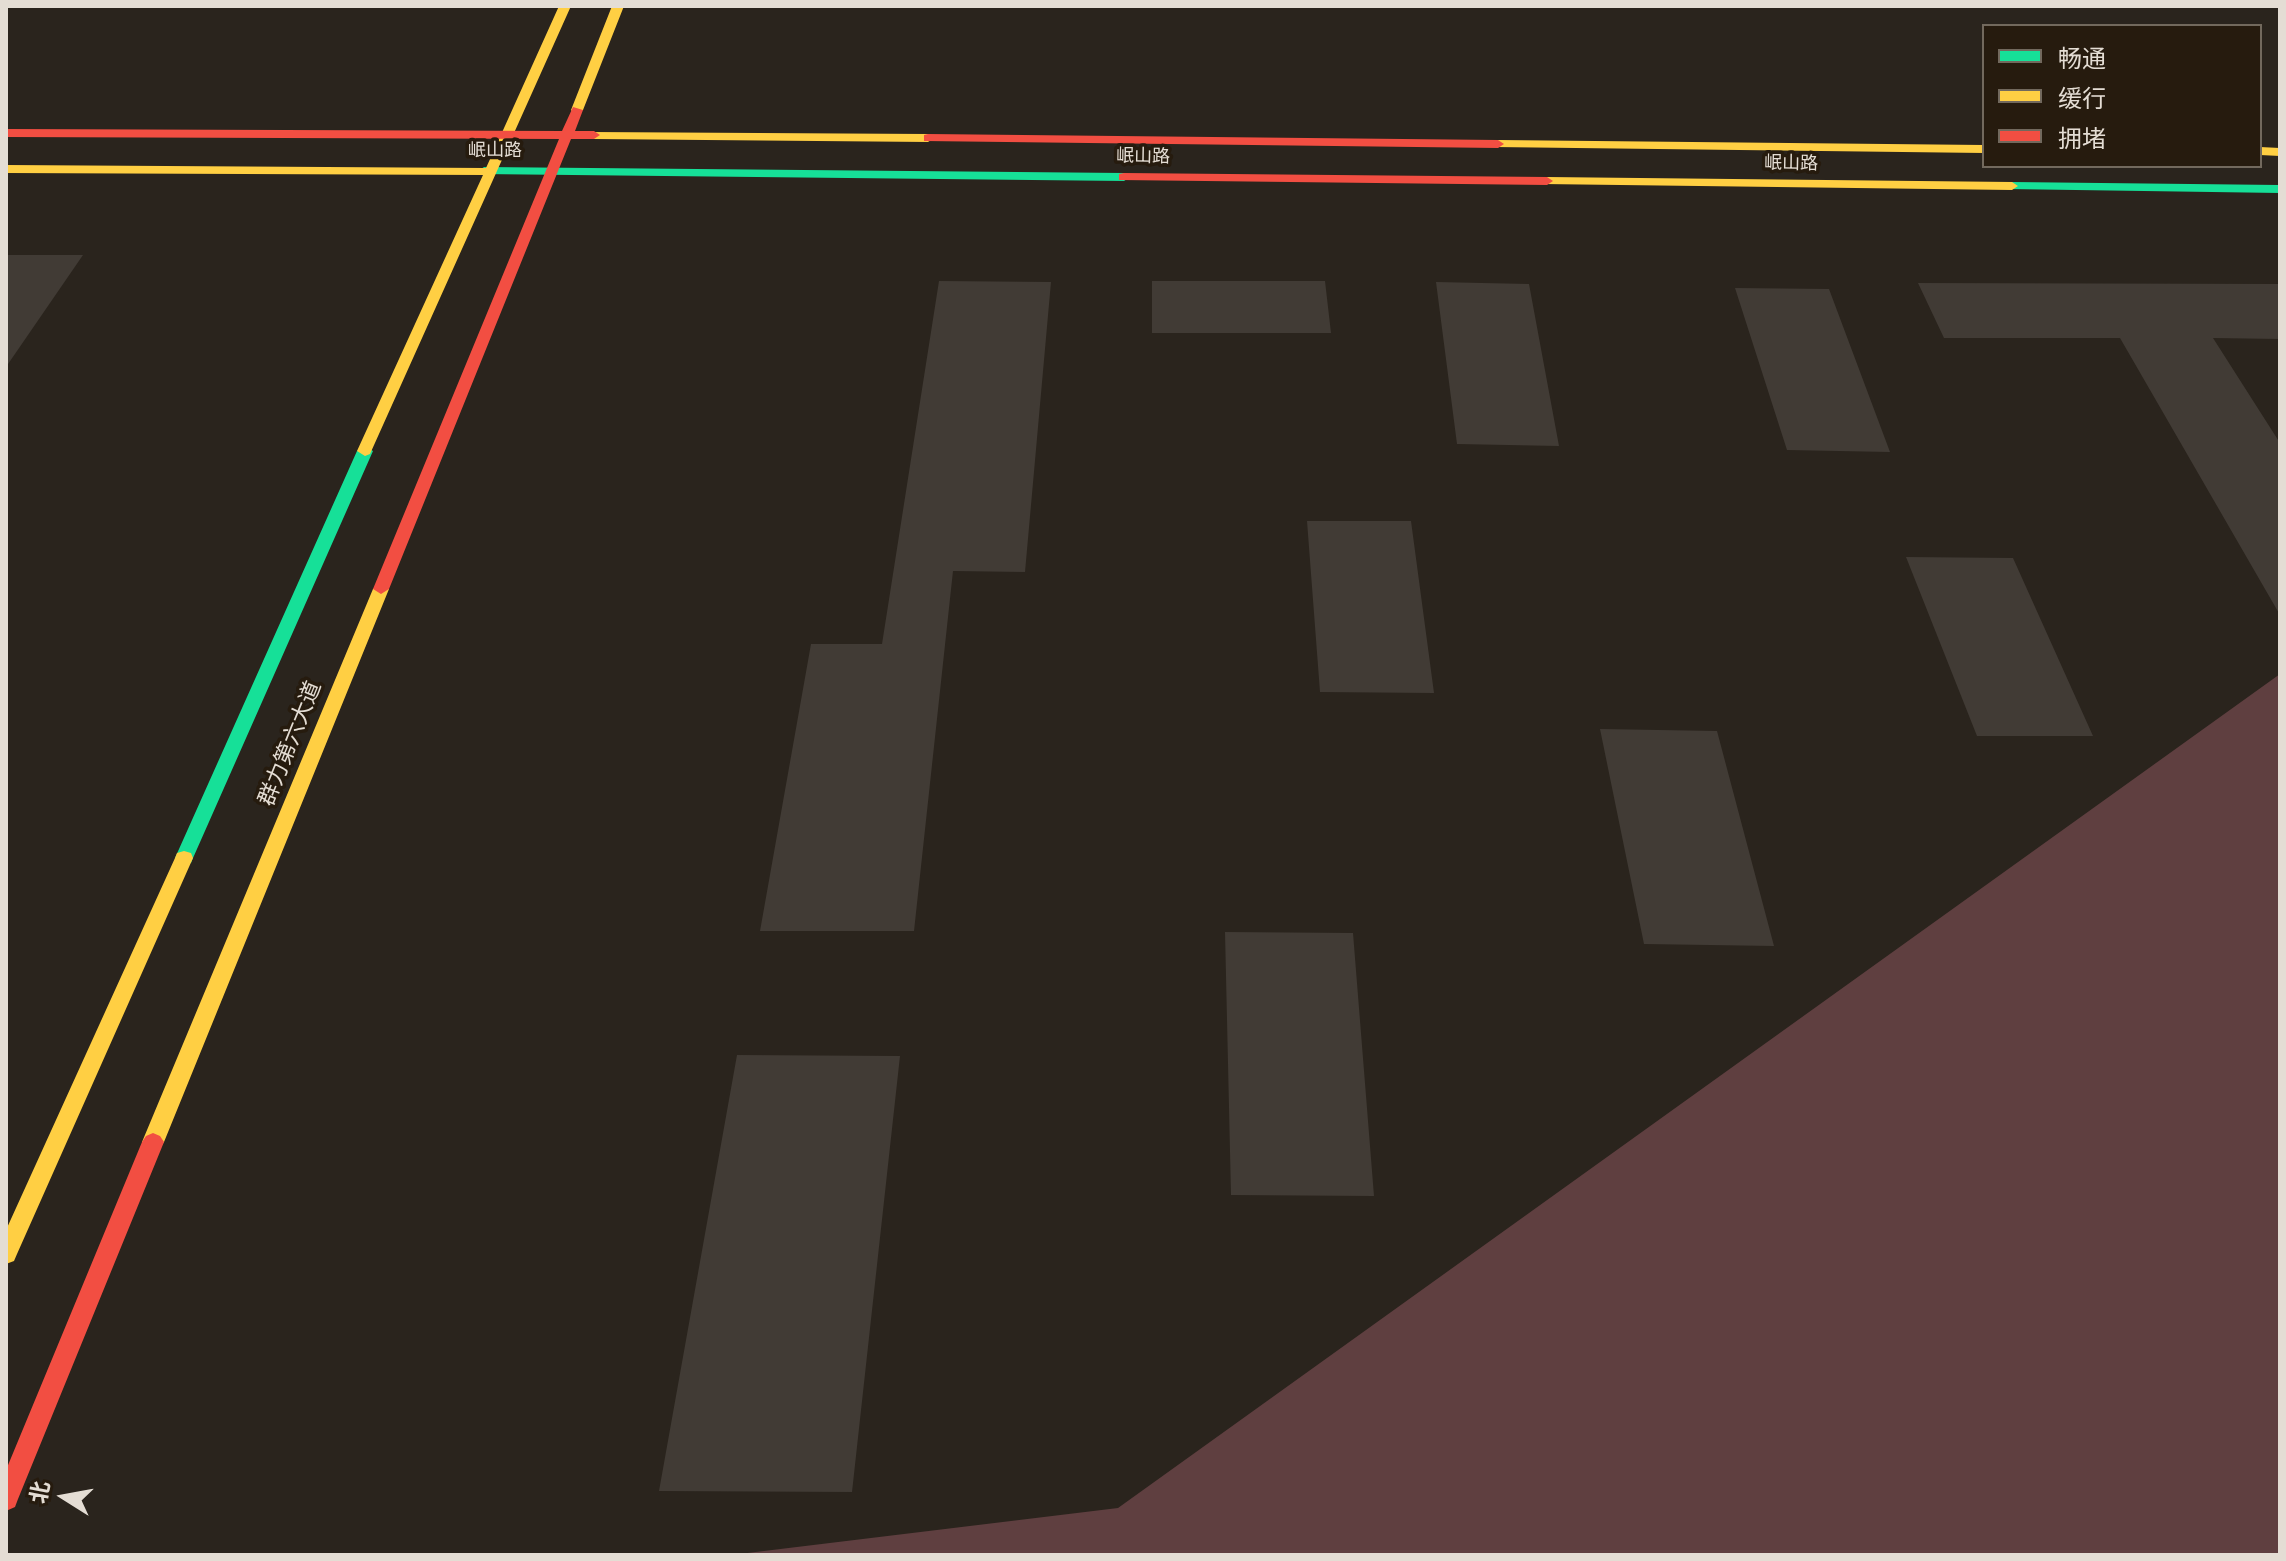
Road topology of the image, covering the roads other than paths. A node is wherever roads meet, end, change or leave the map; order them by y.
1 (565, 6) edge
2 (618, 6) edge
3 (6, 133) edge
4 (507, 134) junction
5 (566, 136) junction
6 (1982, 149) edge
7 (6, 169) edge
8 (493, 171) junction
9 (553, 171) junction
10 (2280, 189) edge
11 (6, 1254) edge
12 (6, 1499) edge

1 - 4 main road
2 - 5 main road, 群力第六大道
3 - 4 main road, 岷山路
4 - 5 main road, 岷山路
4 - 8 main road
5 - 6 main road, 岷山路
5 - 9 main road, 群力第六大道
7 - 8 main road, 岷山路
8 - 9 main road, 岷山路
8 - 11 main road
9 - 10 main road, 岷山路
9 - 12 main road, 群力第六大道

